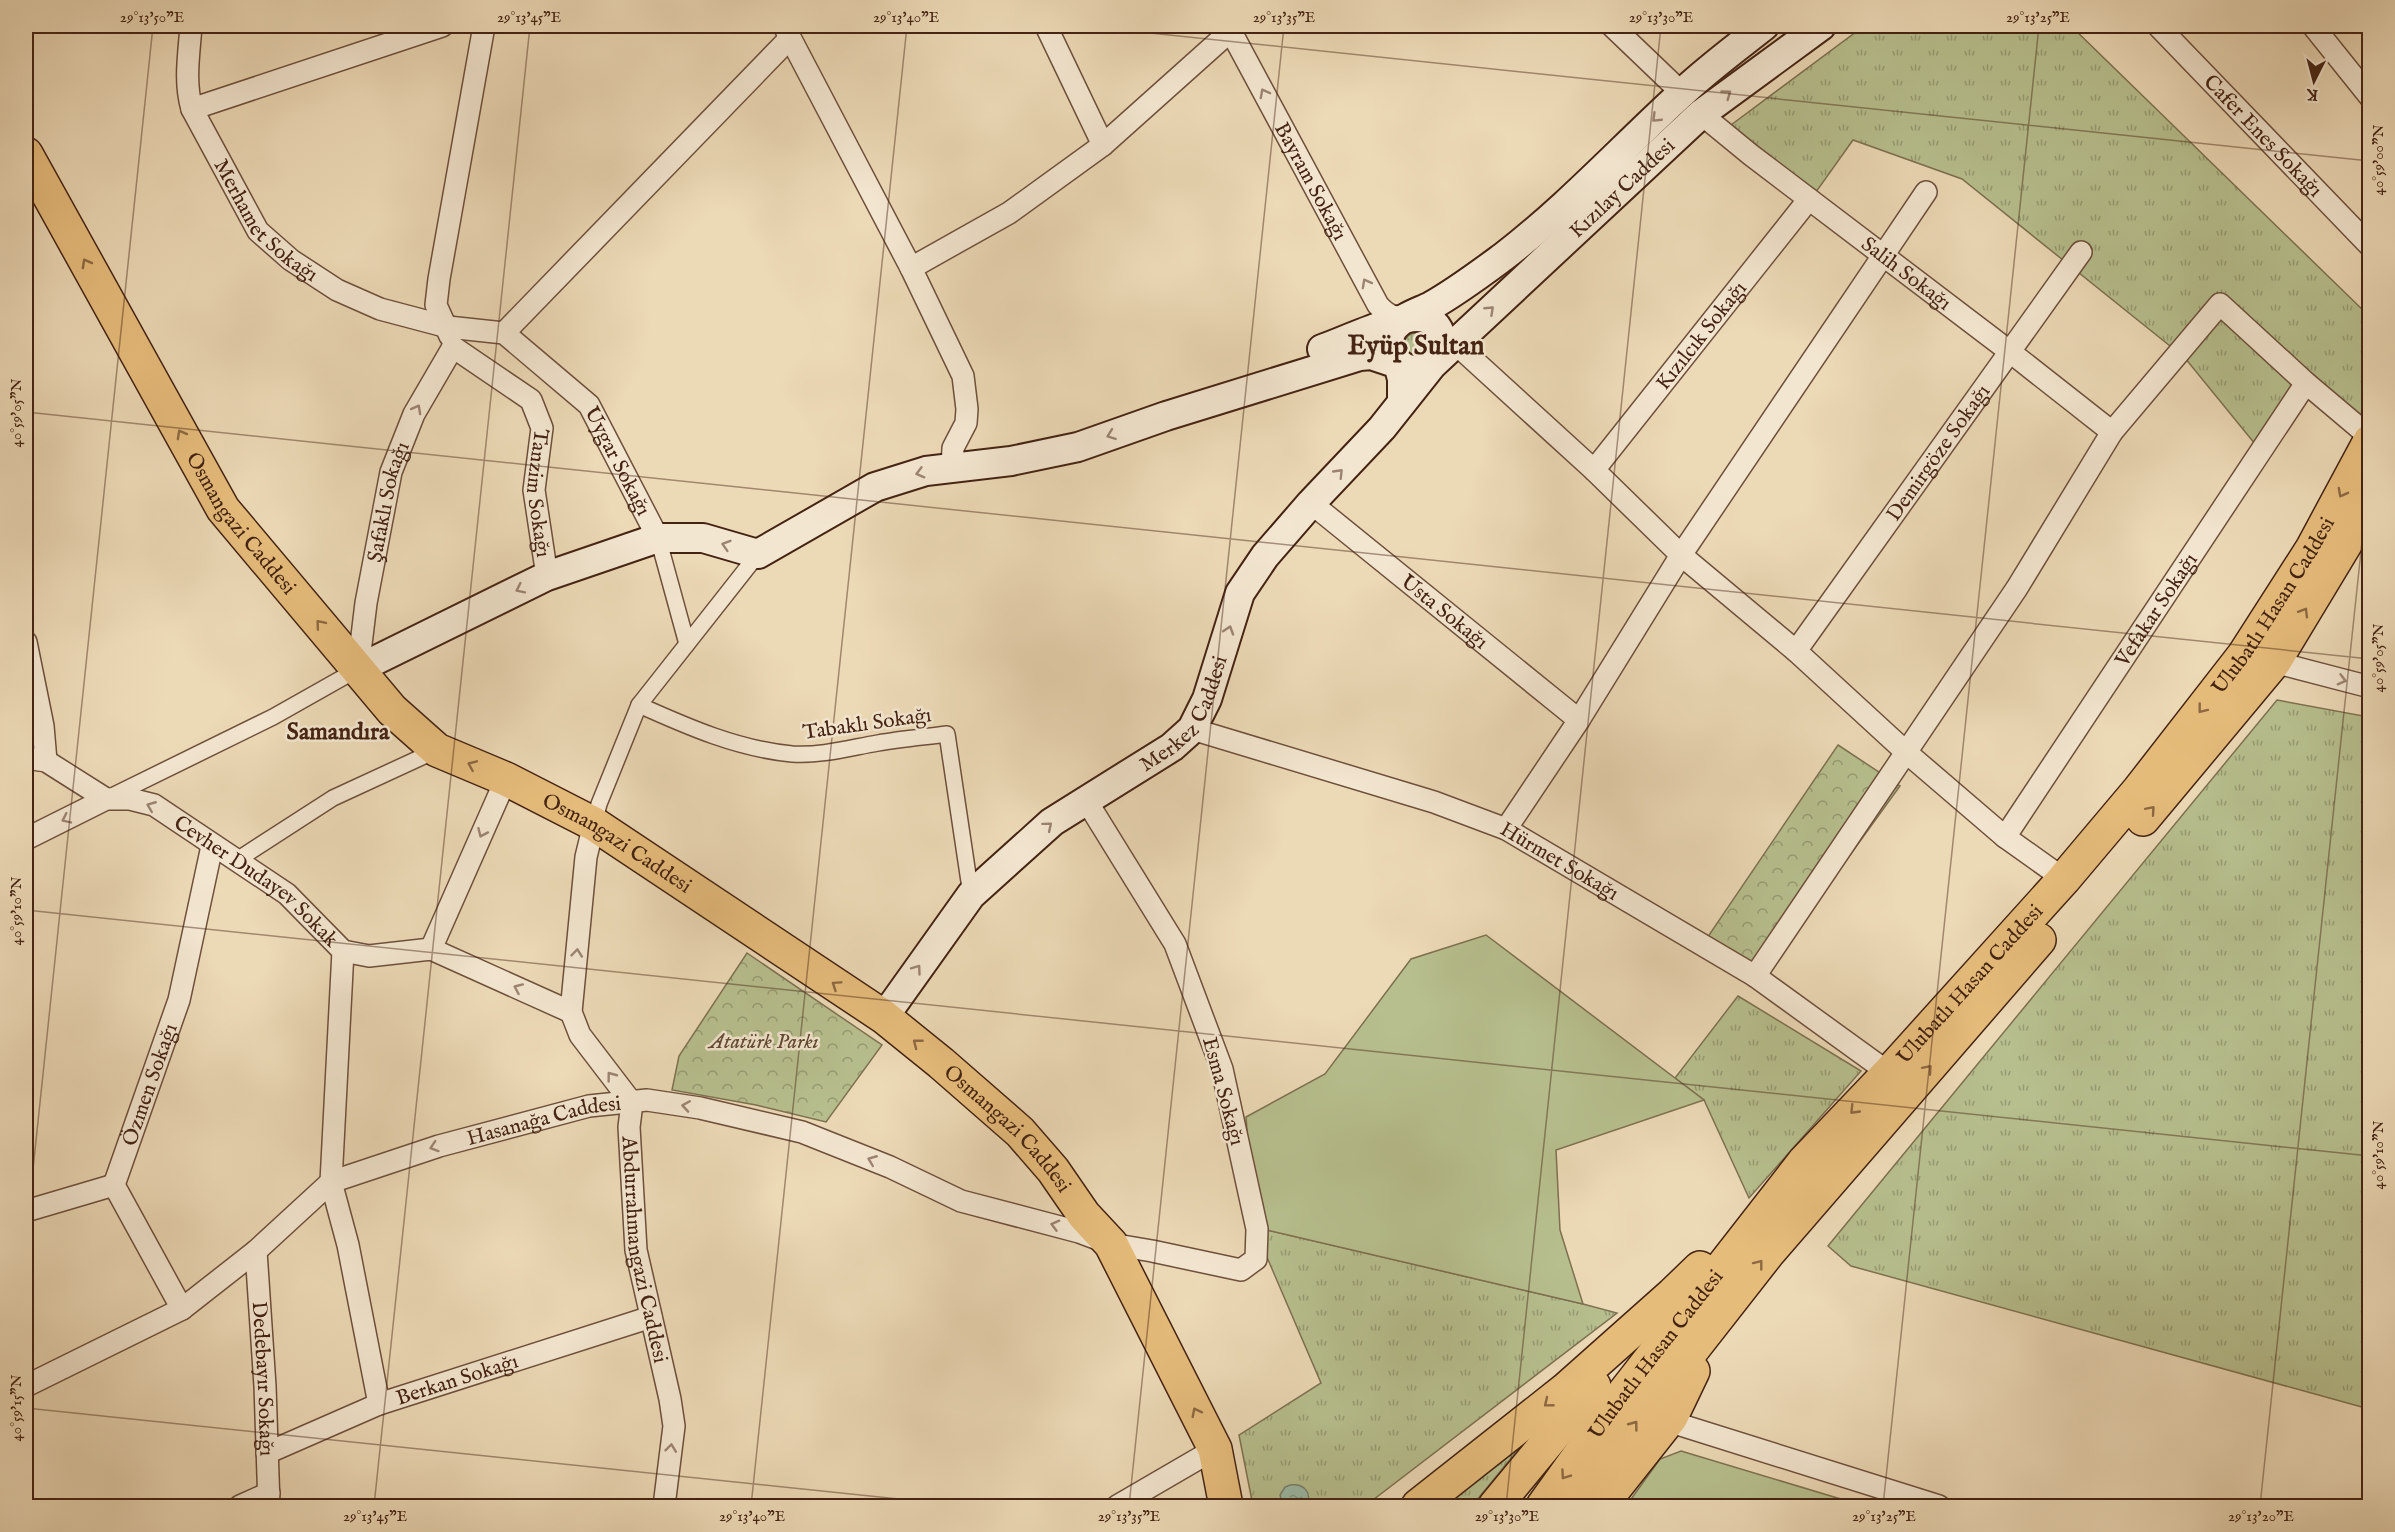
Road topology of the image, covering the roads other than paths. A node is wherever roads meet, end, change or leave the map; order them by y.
1 (191, 26) edge
2 (442, 26) edge
3 (484, 26) edge
4 (1046, 26) edge
5 (1612, 26) edge
6 (1764, 26) edge
7 (1821, 26) edge
8 (2158, 26) edge
9 (2313, 26) edge
10 (1232, 27) edge
11 (786, 32) edge
12 (1682, 93) junction
13 (2370, 97) edge
14 (192, 109) junction
15 (1701, 114) junction
16 (1103, 145) junction
17 (26, 154) edge
18 (1926, 192) dead end
19 (1809, 199) junction
20 (2370, 246) edge
21 (2081, 252) dead end
22 (1884, 255) junction
23 (911, 268) junction
24 (1407, 318) junction
25 (504, 333) junction
26 (1445, 334) junction
27 (451, 337) junction
28 (2009, 351) junction
29 (1477, 362) junction
30 (1398, 364) junction
31 (1432, 365) junction
32 (2306, 383) junction
33 (1402, 402) junction
34 (1166, 416) junction
35 (2112, 432) junction
36 (2370, 439) edge
37 (952, 469) junction
38 (1594, 470) junction
39 (1311, 503) junction
40 (2370, 503) edge
41 (658, 538) junction
42 (758, 554) junction
43 (1680, 555) junction
44 (547, 576) junction
45 (26, 642) edge
46 (687, 644) junction
47 (1796, 651) junction
48 (2274, 662) junction
49 (358, 669) junction
50 (2370, 687) edge
51 (639, 705) junction
52 (1579, 720) junction
53 (1192, 729) junction
54 (437, 750) junction
55 (1906, 753) junction
56 (36, 760) edge
57 (506, 779) junction
58 (106, 799) junction
59 (1086, 800) junction
60 (594, 824) junction
61 (1506, 828) junction
62 (2005, 837) junction
63 (26, 839) edge
64 (212, 846) junction
65 (237, 860) junction
66 (2064, 879) junction
67 (971, 895) junction
68 (431, 949) junction
69 (344, 951) junction
70 (1755, 976) junction
71 (571, 1012) junction
72 (884, 1017) junction
73 (1889, 1073) junction
74 (632, 1103) junction
75 (1804, 1162) junction
76 (332, 1182) junction
77 (114, 1185) junction
78 (26, 1211) edge
79 (1111, 1244) junction
80 (256, 1251) junction
81 (1673, 1294) junction
82 (182, 1309) junction
83 (1722, 1310) junction
84 (651, 1317) junction
85 (26, 1386) edge
86 (379, 1404) junction
87 (1668, 1421) junction
88 (1215, 1449) junction
89 (267, 1453) junction
90 (269, 1500) edge
91 (240, 1506) edge
92 (664, 1506) edge
93 (1117, 1506) edge
94 (1226, 1506) edge
95 (1418, 1506) edge
96 (1495, 1506) edge
97 (1544, 1506) edge
98 (1575, 1506) edge
99 (1601, 1506) edge
100 (1939, 1506) edge

1 - 14 street, Merhamet Sokağı
2 - 14 street
3 - 27 street
4 - 16 street
5 - 12 street
6 - 12 main road, Kızılay Caddesi
15 -> 7 main road, Kızılay Caddesi
8 - 20 street, Cafer Enes Sokağı
9 - 13 street
10 - 16 street
24 -> 10 street, Bayram Sokağı
11 - 23 street
11 - 25 street
12 -> 24 main road, Kızılay Caddesi
14 - 27 street, Merhamet Sokağı
15 - 19 street, Salih Sokağı
26 -> 15 main road, Kızılay Caddesi
16 - 23 street
49 -> 17 main road, Osmangazi Caddesi
18 - 22 street
19 - 22 street, Salih Sokağı
19 - 38 street, Kızılcık Sokağı
21 - 28 street, Demirgöze Sokağı
22 - 28 street, Salih Sokağı
22 - 43 street
23 - 37 street
24 - 26 main road
24 - 30 main road
24 - 34 main road
25 - 27 street
25 - 41 street, Uygar Sokağı
26 - 29 street
26 - 31 main road, Kızılay Caddesi
27 - 44 street, Tanzim Sokağı
49 -> 27 street, Şafaklı Sokağı
28 - 35 street, Salih Sokağı
28 - 47 street, Demirgöze Sokağı
29 - 31 street
29 - 38 street
30 - 31 main road
30 - 33 main road
30 - 34 main road
31 - 33 main road, Merkez Caddesi
32 - 35 street
32 - 36 street
32 - 62 street, Vefakar Sokağı
39 -> 33 main road, Merkez Caddesi
34 -> 37 main road
35 - 55 street
36 -> 66 main road, Ulubatlı Hasan Caddesi
37 -> 42 main road
38 - 43 street
39 - 52 street, Usta Sokağı
53 -> 39 main road, Merkez Caddesi
48 -> 40 main road, Ulubatlı Hasan Caddesi
42 -> 41 main road
41 - 44 main road
41 - 46 street
42 - 46 street
43 - 47 street
43 - 52 street
44 -> 49 main road
45 - 56 street
46 - 51 street
47 - 55 street
48 -> 50 street
83 -> 48 main road, Ulubatlı Hasan Caddesi
49 - 54 main road, Osmangazi Caddesi
49 - 58 street
51 - 60 street
51 - 67 street, Tabaklı Sokağı
52 - 61 street
53 - 59 main road, Merkez Caddesi
53 - 61 street, Hürmet Sokağı
57 -> 54 main road, Osmangazi Caddesi
54 - 65 street
55 - 62 street
55 - 70 street
56 - 58 street
57 - 60 main road, Osmangazi Caddesi
57 -> 68 street
58 -> 63 street
64 -> 58 street, Cevher Dudayev Sokak
67 -> 59 main road, Merkez Caddesi
59 - 79 street, Esma Sokağı
71 -> 60 street
72 -> 60 main road, Osmangazi Caddesi
61 - 70 street, Hürmet Sokağı
62 - 66 street
64 - 65 street, Cevher Dudayev Sokak
64 - 77 street, Özmen Sokağı
65 - 69 street, Cevher Dudayev Sokak
66 - 73 main road, Ulubatlı Hasan Caddesi
72 -> 67 main road, Merkez Caddesi
68 - 69 street, Cevher Dudayev Sokak
71 -> 68 street
69 - 76 street
70 - 73 street, Hürmet Sokağı
74 -> 71 street
79 -> 72 main road, Osmangazi Caddesi
73 -> 75 main road, Ulubatlı Hasan Caddesi
74 -> 76 street, Hasanağa Caddesi
79 -> 74 street, Hasanağa Caddesi
74 - 84 street, Abdurrahmangazi Caddesi
75 - 81 main road
75 -> 97 main road, Ulubatlı Hasan Caddesi
76 - 80 street, Hasanağa Caddesi
76 - 86 street
77 - 78 street
77 - 82 street
88 -> 79 main road, Osmangazi Caddesi
80 - 82 street, Hasanağa Caddesi
80 - 89 street, Dedebayır Sokağı
81 -> 95 main road
81 - 96 main road
82 - 85 street, Hasanağa Caddesi
83 - 87 main road
98 -> 83 main road, Ulubatlı Hasan Caddesi
84 - 86 street, Berkan Sokağı
92 -> 84 street, Abdurrahmangazi Caddesi
86 - 89 street, Berkan Sokağı
87 - 99 main road
87 - 100 street
88 - 93 street
88 - 94 main road, Osmangazi Caddesi
89 - 90 street, Dedebayır Sokağı
90 - 91 street

